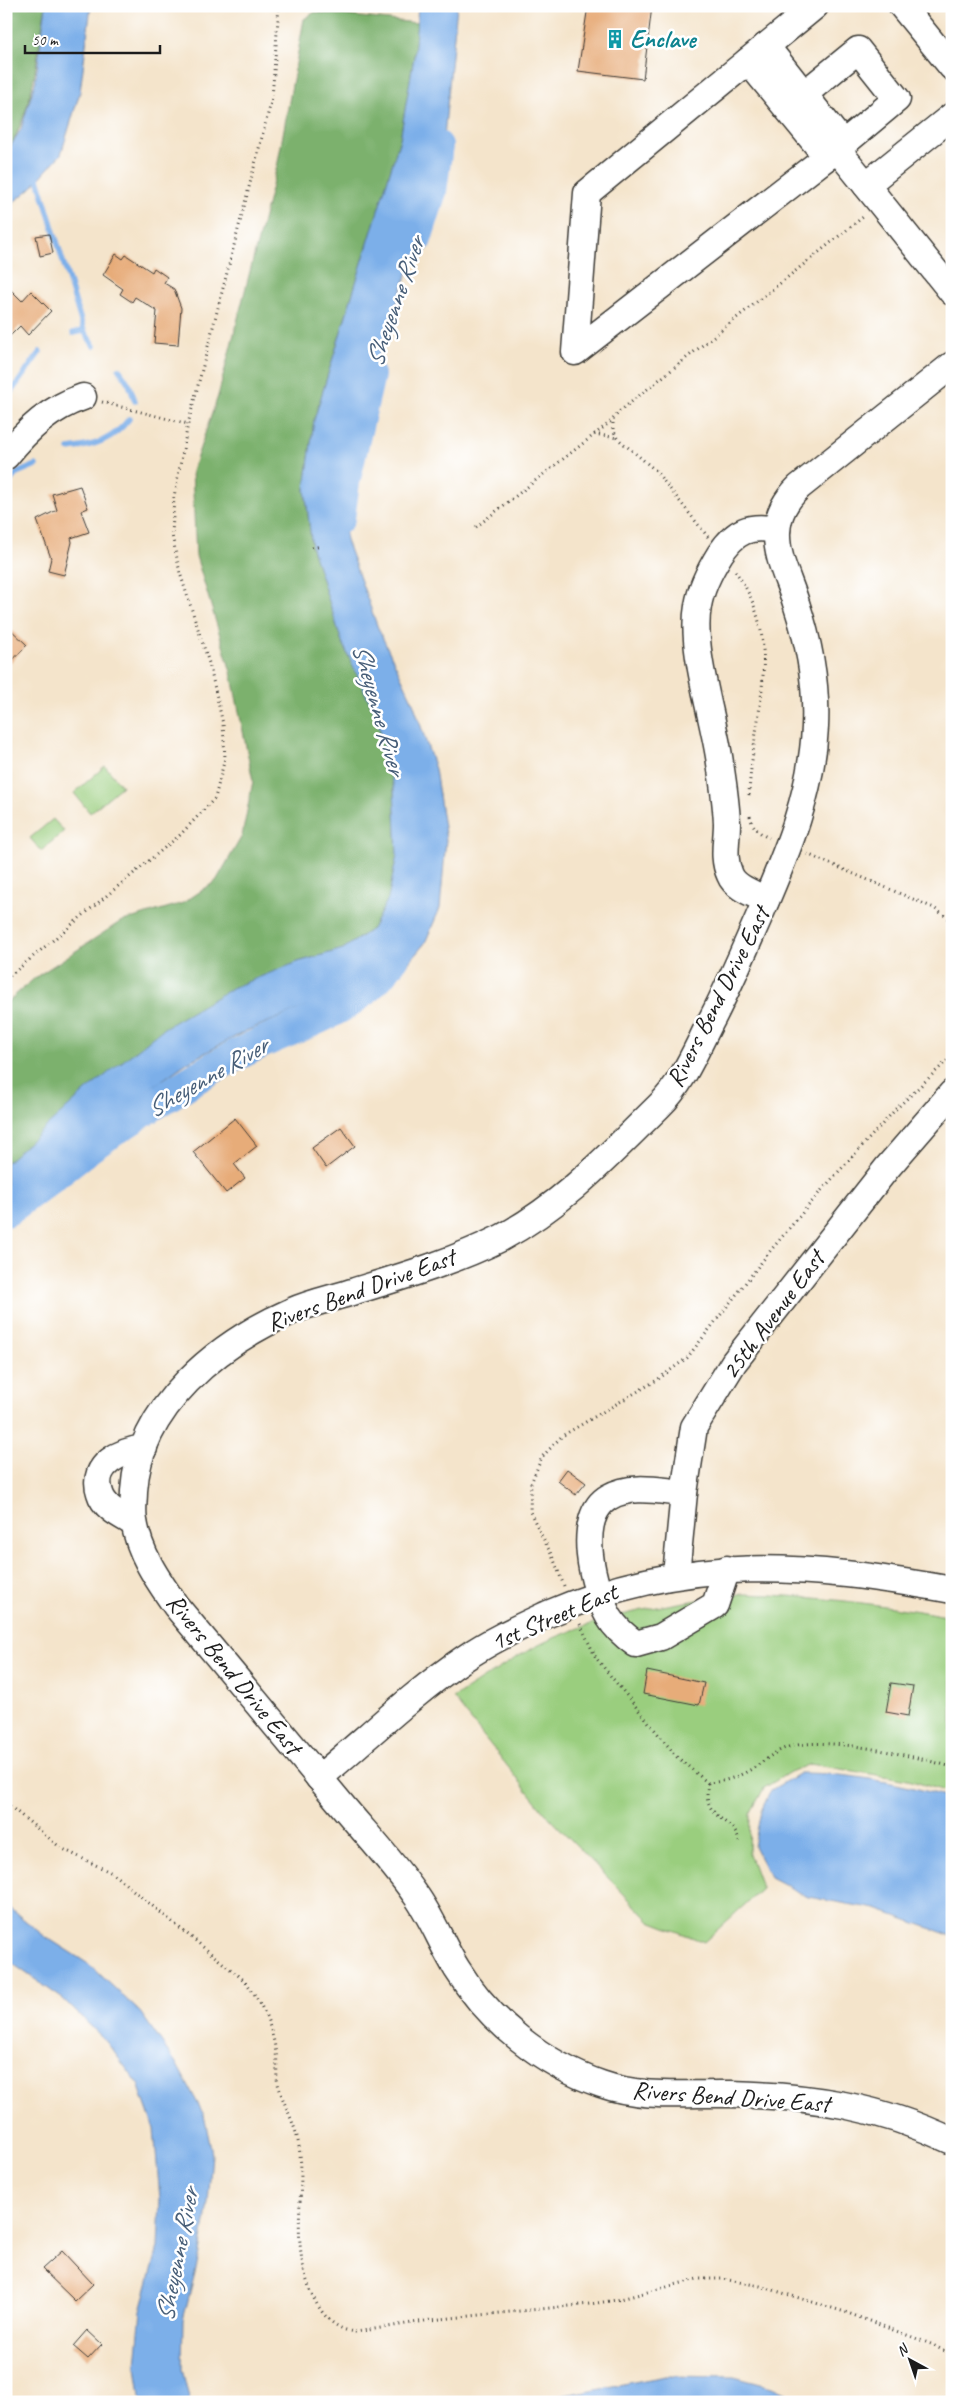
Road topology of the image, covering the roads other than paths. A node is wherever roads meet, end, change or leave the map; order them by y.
1 (814, 6) edge
2 (902, 6) edge
3 (757, 53) junction
4 (952, 66) edge
5 (795, 101) junction
6 (952, 116) edge
7 (836, 150) junction
8 (866, 185) junction
9 (952, 292) edge
10 (952, 365) edge
11 (83, 397) road end
12 (6, 456) edge
13 (777, 530) junction
14 (766, 900) junction
15 (952, 1093) edge
16 (144, 1448) junction
17 (684, 1493) junction
18 (134, 1523) junction
19 (726, 1569) junction
20 (676, 1575) junction
21 (952, 1590) edge
22 (600, 1593) junction
23 (319, 1778) junction
24 (952, 2140) edge

1 - 3 street
2 - 4 street
3 - 5 street
3 - 7 street
5 - 7 street
5 - 7 street
6 - 8 street
7 - 8 street
8 - 9 street
10 - 13 street, Rivers Bend Drive East
11 - 12 street
13 - 14 street, Rivers Bend Drive East
13 - 14 street
14 - 16 street, Rivers Bend Drive East
15 - 17 street, 25th Avenue East
16 - 18 street, Rivers Bend Drive East
16 - 18 street
17 - 20 street, 25th Avenue East
17 - 22 street
18 - 23 street, Rivers Bend Drive East
19 - 20 street, 1st Street East
19 - 21 street, 1st Street East
19 - 22 street
20 - 22 street, 1st Street East
22 - 23 street, 1st Street East
23 - 24 street, Rivers Bend Drive East

